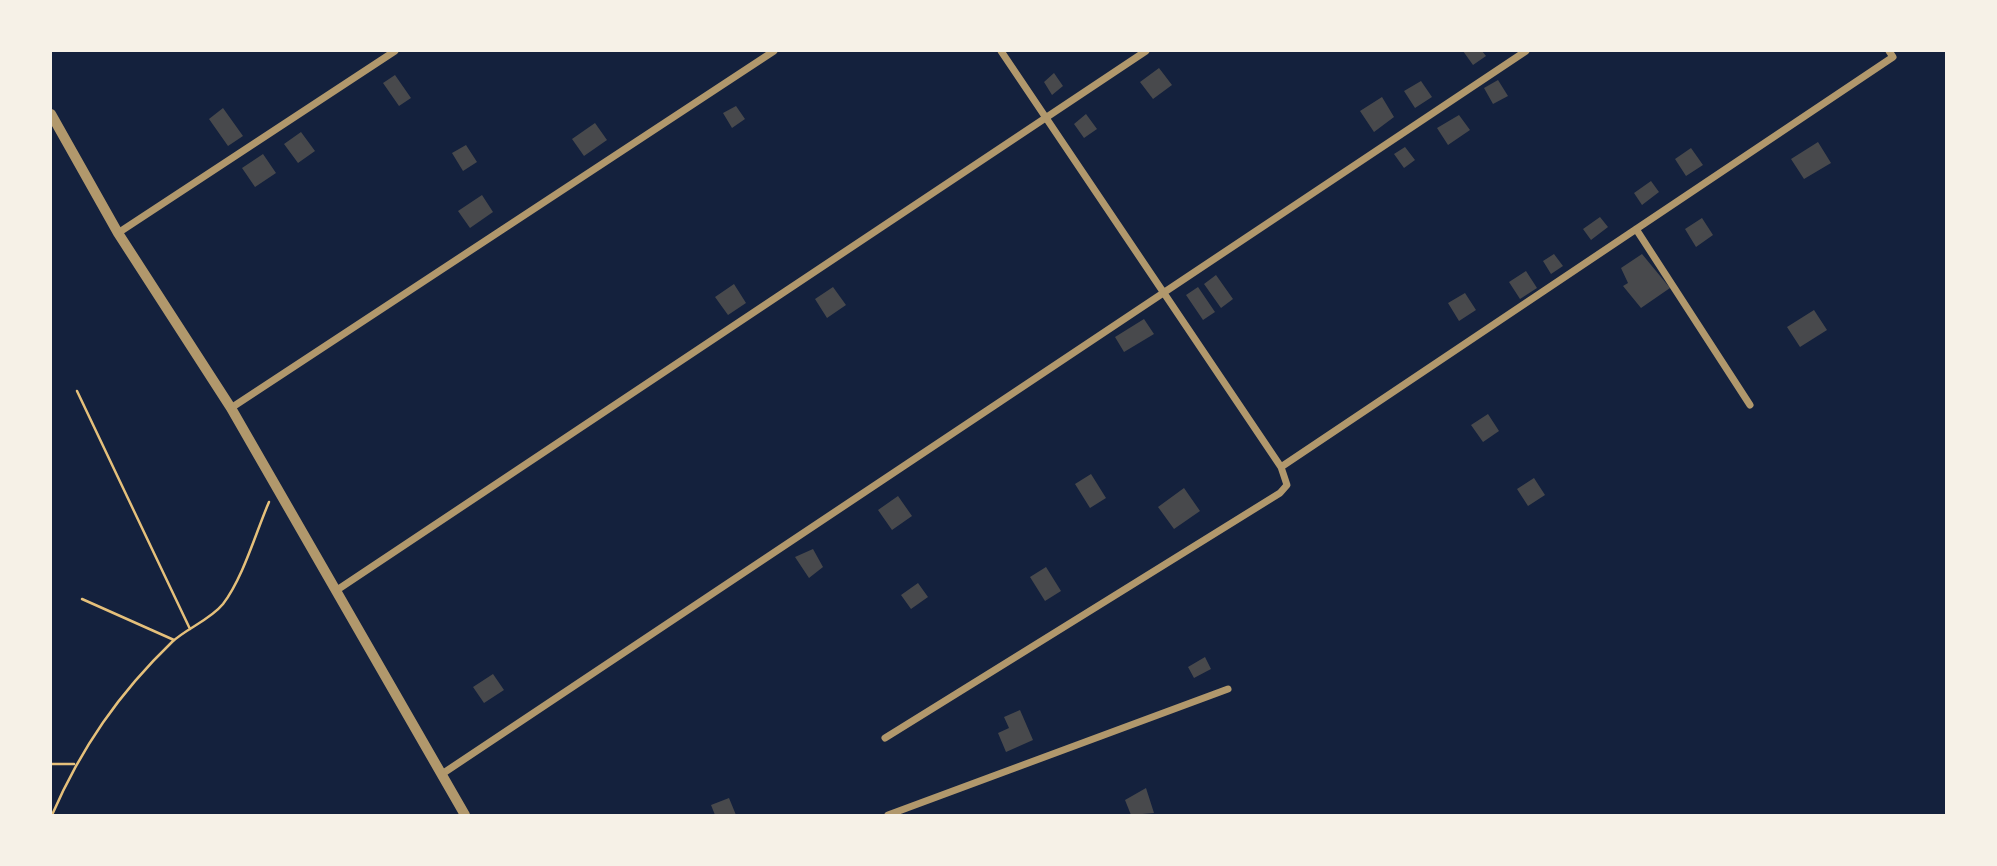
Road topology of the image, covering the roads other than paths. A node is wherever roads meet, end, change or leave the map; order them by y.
1 (395, 51) edge
2 (774, 51) edge
3 (1001, 51) edge
4 (1146, 51) edge
5 (1526, 51) edge
6 (1891, 54) edge
7 (51, 114) edge
8 (1047, 117) junction
9 (1636, 229) junction
10 (118, 233) junction
11 (1163, 293) junction
12 (1750, 405) dead end
13 (231, 408) junction
14 (1282, 467) junction
15 (337, 590) junction
16 (1228, 689) dead end
17 (886, 738) dead end
18 (442, 774) junction
19 (465, 815) edge
20 (888, 815) edge

1 - 10 street
2 - 13 street
3 - 8 street
4 - 8 street
5 - 11 street
6 - 9 street
7 - 10 street
8 - 11 street
8 - 15 street
9 - 12 street
9 - 14 street
10 - 13 street
11 - 14 street
11 - 18 street
13 - 15 street
14 - 17 street
15 - 18 street
16 - 20 street
18 - 19 street

